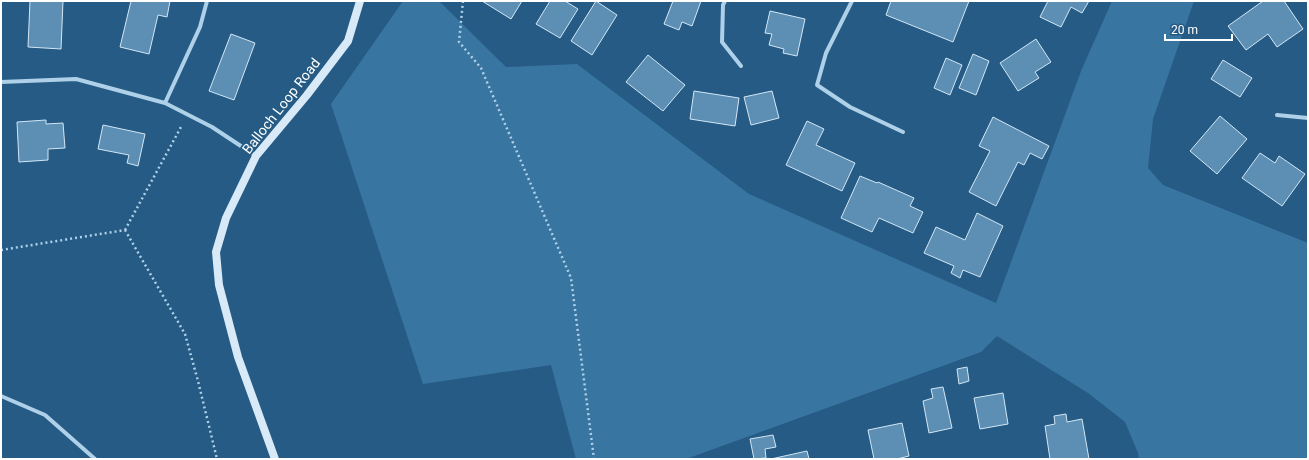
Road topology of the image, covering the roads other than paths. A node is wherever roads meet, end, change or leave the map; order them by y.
1 (207, 1) edge
2 (360, 1) edge
3 (725, 1) edge
4 (852, 1) edge
5 (741, 66) dead end
6 (1, 82) edge
7 (165, 103) junction
8 (1277, 114) dead end
9 (1308, 118) edge
10 (903, 132) dead end
11 (256, 156) junction
12 (1, 396) edge
13 (94, 459) edge
14 (275, 459) edge

1 - 7 street
2 - 11 street, Balloch Loop Road
3 - 5 street
4 - 10 street
6 - 7 street
7 - 11 street
8 - 9 street
11 - 14 street, Balloch Loop Road
12 - 13 street

